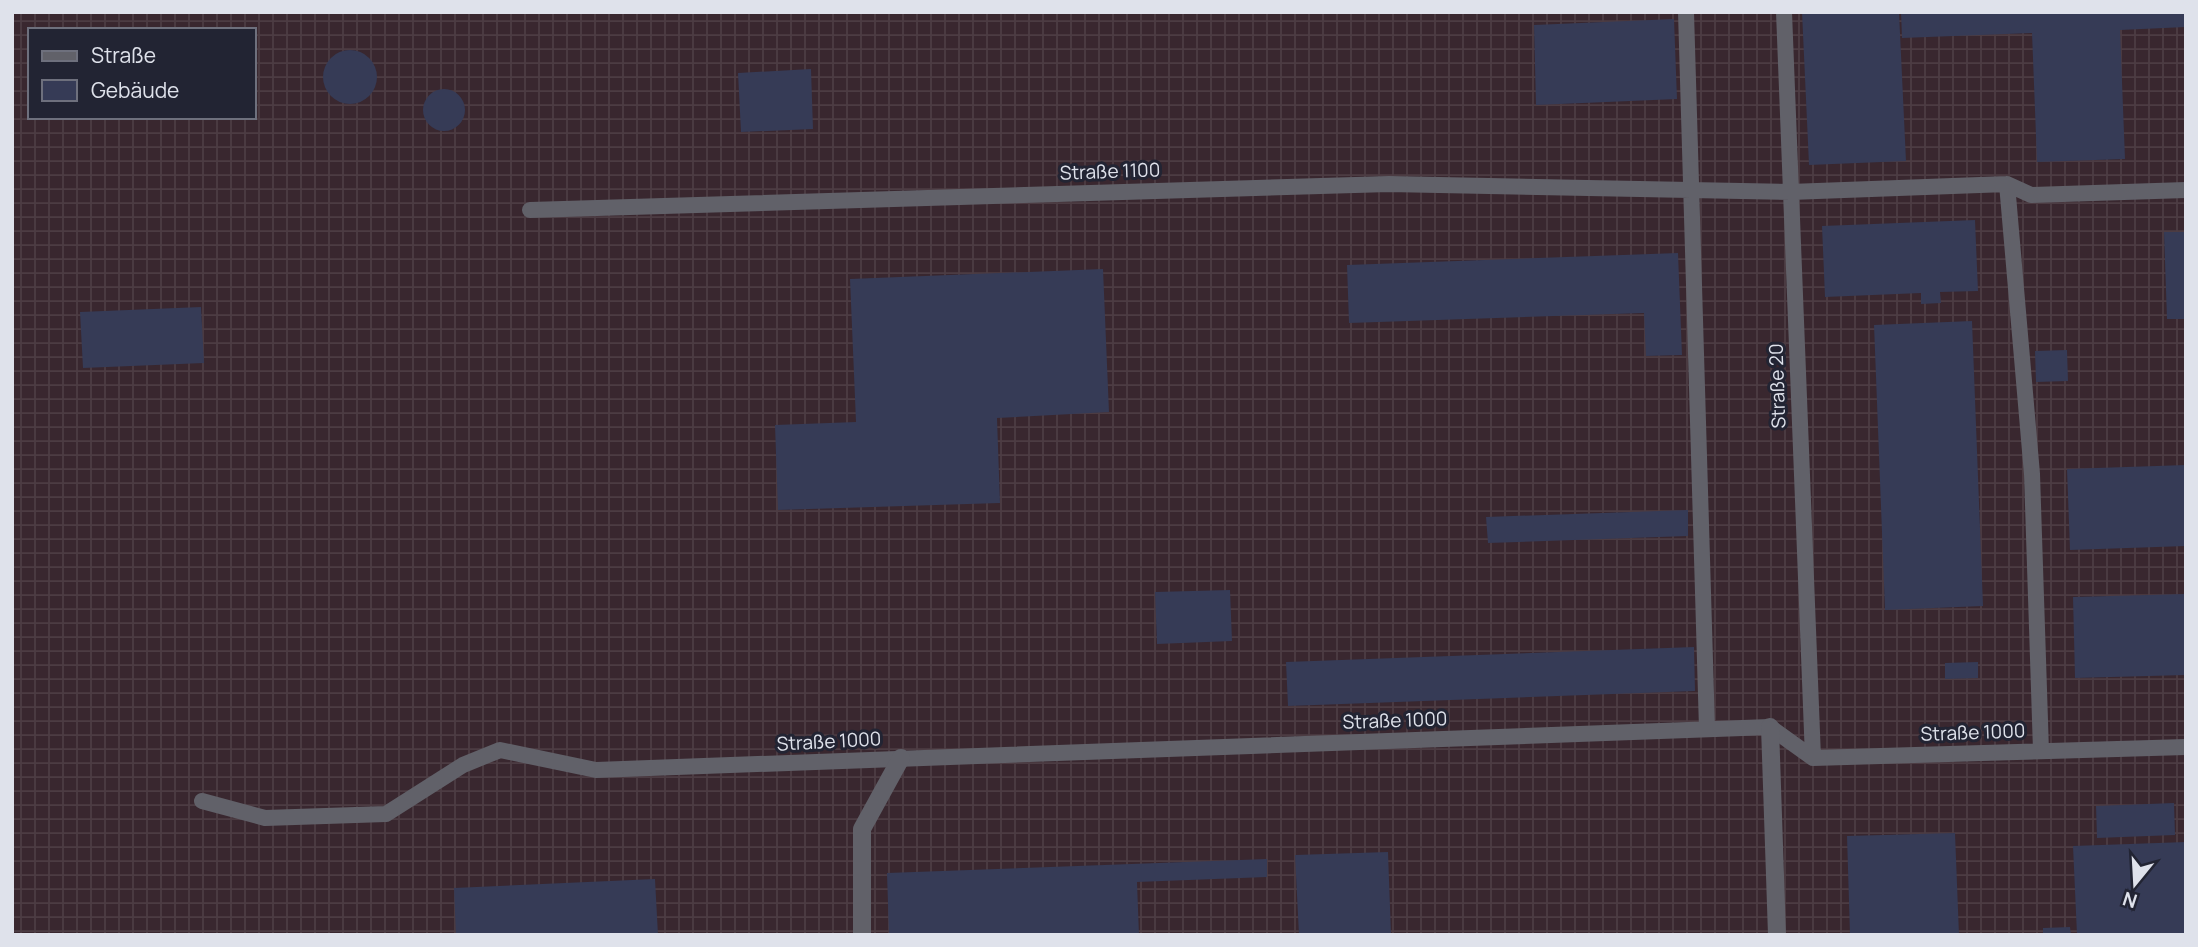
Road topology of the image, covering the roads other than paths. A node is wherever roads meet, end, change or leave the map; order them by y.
1 (1686, 12) edge
2 (1784, 12) edge
3 (2007, 184) junction
4 (1691, 188) junction
5 (2186, 190) edge
6 (1790, 192) junction
7 (530, 210) dead end
8 (1770, 727) junction
9 (1707, 729) junction
10 (2186, 747) edge
11 (2041, 751) junction
12 (901, 758) junction
13 (1813, 758) junction
14 (202, 800) dead end
15 (862, 935) edge
16 (1777, 935) edge

1 - 4 lane
2 - 6 lane, Straße 20
3 - 5 lane
3 - 6 lane, Straße 1100
3 - 11 lane
4 - 6 lane, Straße 1100
4 - 7 lane, Straße 1100
4 - 9 lane
6 - 13 lane, Straße 20
8 - 9 lane, Straße 1000
8 - 13 lane
8 - 16 street
9 - 12 lane, Straße 1000
10 - 11 lane, Straße 1000
11 - 13 lane, Straße 1000
12 - 14 lane, Straße 1000
12 - 15 street

